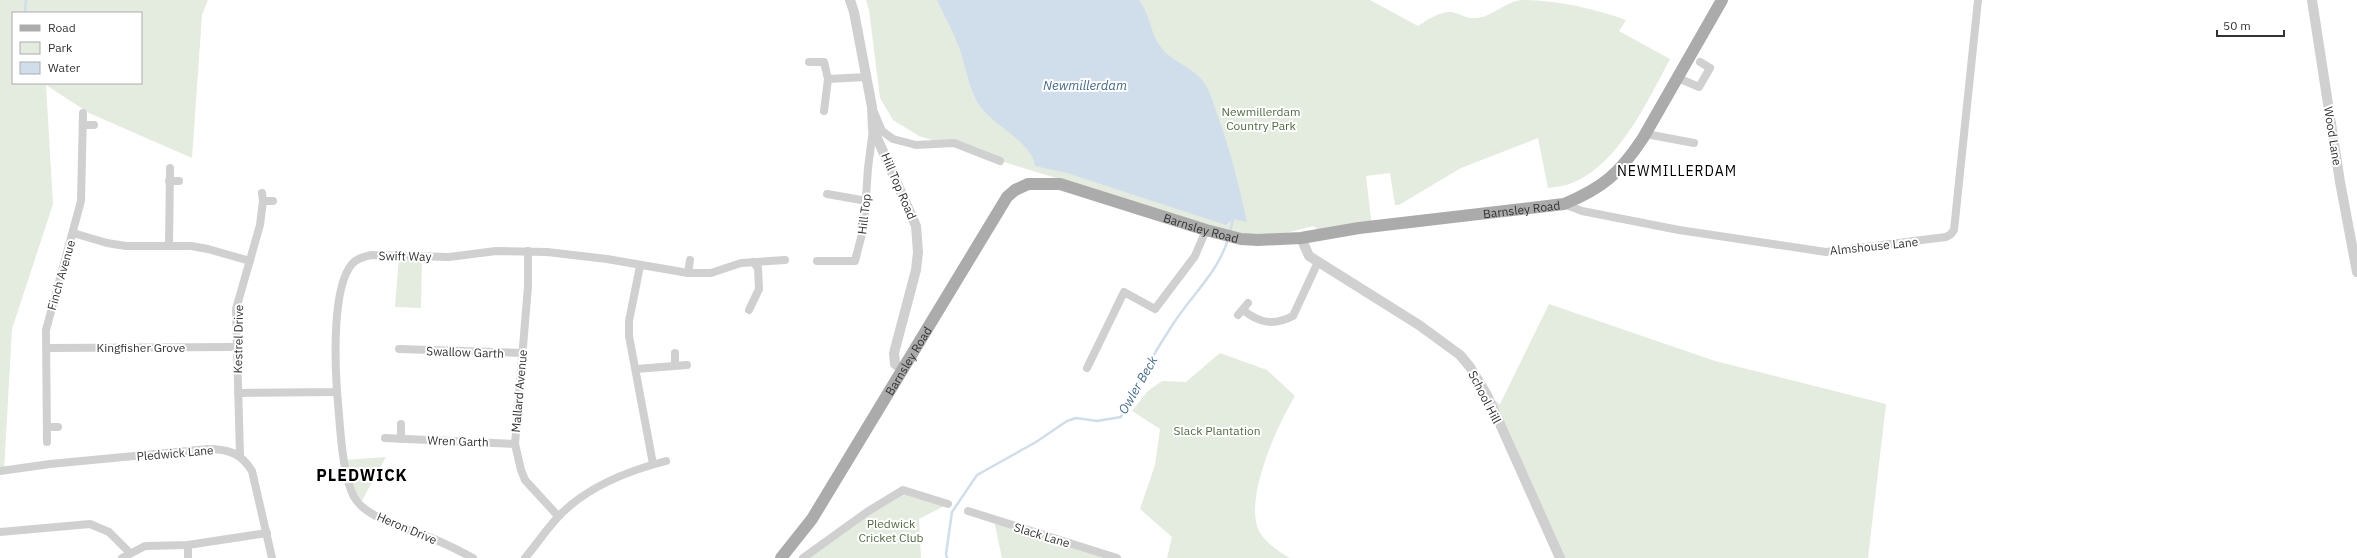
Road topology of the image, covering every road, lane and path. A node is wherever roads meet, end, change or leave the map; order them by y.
1 (850, 0) edge
2 (1722, 0) edge
3 (1978, 0) edge
4 (2312, 0) edge
5 (809, 62) dead end
6 (1700, 62) dead end
7 (866, 77) junction
8 (1678, 78) junction
9 (828, 79) junction
10 (872, 107) junction
11 (824, 111) dead end
12 (83, 113) dead end
13 (84, 125) junction
14 (94, 125) dead end
15 (873, 129) junction
16 (1646, 134) junction
17 (1694, 143) dead end
18 (1000, 161) dead end
19 (170, 168) dead end
20 (170, 181) junction
21 (179, 181) dead end
22 (827, 194) dead end
23 (867, 200) junction
24 (273, 201) dead end
25 (1564, 204) junction
26 (1206, 230) junction
27 (73, 233) junction
28 (1301, 238) junction
29 (169, 246) junction
30 (528, 251) junction
31 (690, 260) dead end
32 (785, 260) dead end
33 (250, 261) junction
34 (817, 261) dead end
35 (752, 262) junction
36 (1318, 262) junction
37 (640, 266) junction
38 (2357, 272) edge
39 (688, 273) junction
40 (1248, 303) dead end
41 (749, 310) dead end
42 (236, 347) junction
43 (47, 348) junction
44 (398, 349) dead end
45 (522, 353) junction
46 (675, 353) dead end
47 (675, 365) junction
48 (687, 365) dead end
49 (1087, 368) dead end
50 (636, 369) junction
51 (903, 370) junction
52 (337, 392) junction
53 (238, 393) junction
54 (401, 424) dead end
55 (47, 427) junction
56 (58, 427) dead end
57 (385, 438) dead end
58 (401, 439) junction
59 (47, 442) dead end
60 (515, 444) junction
61 (240, 456) junction
62 (666, 461) dead end
63 (654, 464) junction
64 (0, 471) edge
65 (948, 504) dead end
66 (968, 511) dead end
67 (558, 516) junction
68 (0, 532) edge
69 (267, 533) junction
70 (188, 545) junction
71 (130, 553) junction
72 (122, 558) edge
73 (188, 558) edge
74 (272, 558) edge
75 (473, 558) edge
76 (525, 558) edge
77 (781, 558) edge
78 (804, 558) edge
79 (1117, 558) edge
80 (1560, 558) edge

1 - 7 street, Hill Top Road
2 - 8 main road, Barnsley Road
3 - 25 street, Almshouse Lane
4 - 38 street, Wood Lane
5 - 9 street
6 - 8 street
7 - 9 street
7 - 10 street, Hill Top Road
8 - 16 main road, Barnsley Road
9 - 11 street
10 - 15 street, Hill Top Road
10 - 18 street
12 - 13 street, Finch Avenue
13 - 14 street
13 - 27 street, Finch Avenue
15 - 23 street, Hill Top
15 - 51 street, Hill Top Road
16 - 17 street
16 - 25 main road, Barnsley Road
19 - 20 street
20 - 21 street
20 - 29 street
22 - 23 street
23 - 34 street, Hill Top
24 - 33 street, Kestrel Drive
25 - 28 main road, Barnsley Road
26 - 28 main road, Barnsley Road
26 - 49 street
26 - 51 main road, Barnsley Road
27 - 29 street
27 - 43 street, Finch Avenue
28 - 36 street, School Hill
29 - 33 street
30 - 37 street, Swift Way
30 - 45 street, Mallard Avenue
30 - 52 street, Swift Way
31 - 39 street
32 - 35 street, Swift Way
33 - 42 street, Kestrel Drive
35 - 39 street, Swift Way
35 - 41 street
36 - 40 street
36 - 80 street, School Hill
37 - 39 street, Swift Way
37 - 50 street
42 - 43 street, Kingfisher Grove
42 - 53 street, Kestrel Drive
43 - 55 street, Finch Avenue
44 - 45 street, Swallow Garth
45 - 60 street, Mallard Avenue
46 - 47 street
47 - 48 street
47 - 50 street
50 - 63 street
51 - 77 main road, Barnsley Road
52 - 53 street
52 - 75 street, Heron Drive
53 - 61 street, Kestrel Drive
54 - 58 street
55 - 56 street
55 - 59 street, Finch Avenue
57 - 58 street, Wren Garth
58 - 60 street, Wren Garth
60 - 67 street, Mallard Avenue
61 - 64 street, Pledwick Lane
61 - 69 street
62 - 63 street
63 - 67 street
65 - 78 street
66 - 79 street, Slack Lane
67 - 76 street
68 - 71 street
69 - 70 street
69 - 74 street
70 - 71 street
70 - 73 street
71 - 72 street

